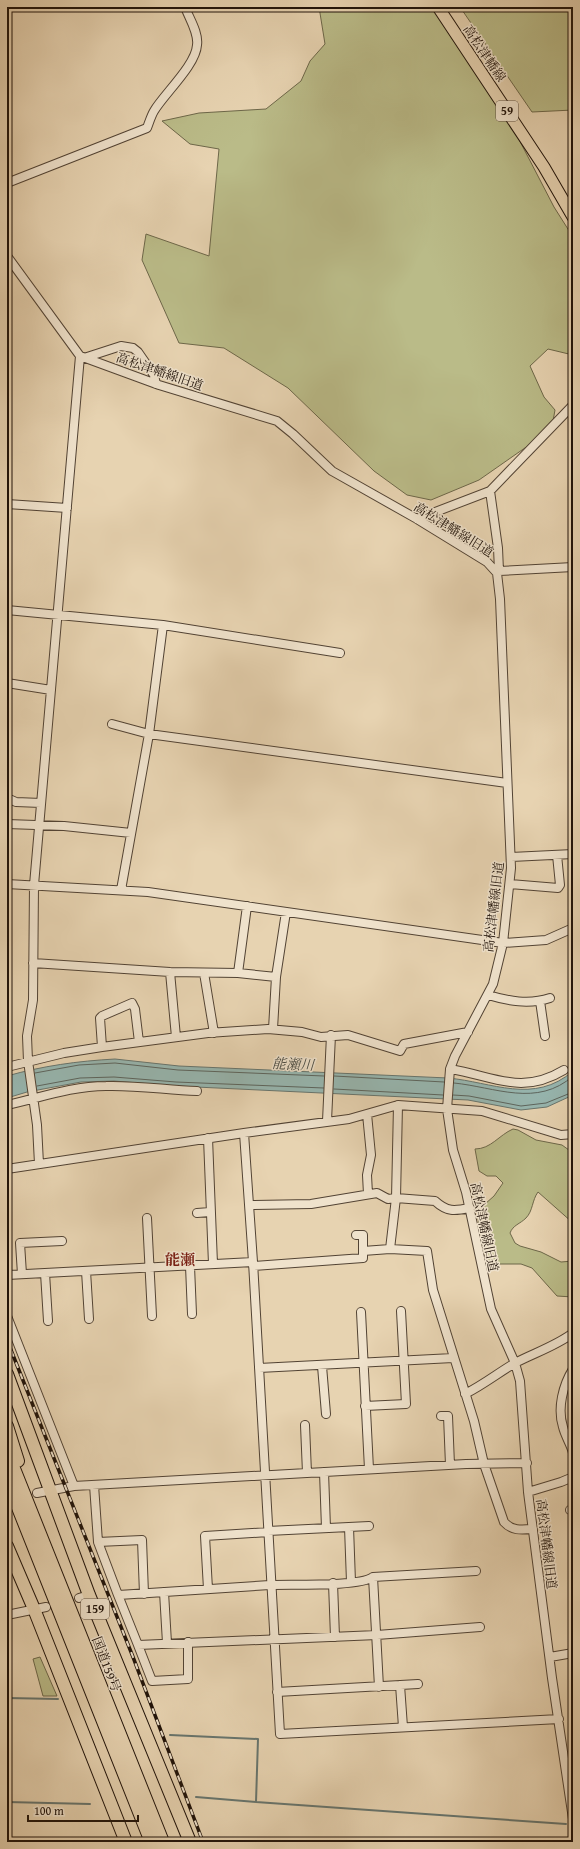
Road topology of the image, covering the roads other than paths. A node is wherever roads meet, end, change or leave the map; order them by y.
1 (185, 7) edge
2 (438, 7) edge
3 (7, 183) edge
4 (573, 217) edge
5 (7, 256) edge
6 (82, 357) junction
7 (156, 384) junction
8 (573, 405) edge
9 (490, 491) junction
10 (7, 504) edge
11 (67, 508) junction
12 (417, 519) junction
13 (573, 567) edge
14 (498, 572) junction
15 (7, 610) edge
16 (59, 615) junction
17 (163, 625) junction
18 (340, 653) dead end
19 (7, 683) edge
20 (51, 690) junction
21 (112, 724) dead end
22 (149, 734) junction
23 (507, 784) junction
24 (7, 798) edge
25 (41, 803) junction
26 (7, 824) edge
27 (39, 826) junction
28 (131, 833) junction
29 (573, 854) edge
30 (557, 855) junction
31 (511, 857) junction
32 (7, 884) edge
33 (510, 884) junction
34 (34, 885) junction
35 (121, 890) junction
36 (247, 906) junction
37 (286, 912) junction
38 (573, 928) edge
39 (503, 943) junction
40 (33, 963) junction
41 (170, 972) junction
42 (204, 972) junction
43 (238, 973) junction
44 (276, 977) junction
45 (488, 995) junction
46 (550, 998) dead end
47 (540, 1001) junction
48 (273, 1029) junction
49 (468, 1032) junction
50 (214, 1033) junction
51 (330, 1035) junction
52 (545, 1036) dead end
53 (176, 1037) junction
54 (138, 1042) junction
55 (102, 1047) junction
56 (28, 1064) junction
57 (7, 1067) edge
58 (564, 1070) dead end
59 (449, 1072) junction
60 (197, 1092) dead end
61 (33, 1098) junction
62 (7, 1105) edge
63 (398, 1105) junction
64 (447, 1106) junction
65 (367, 1114) junction
66 (327, 1121) junction
67 (244, 1133) junction
68 (572, 1135) edge
69 (208, 1138) junction
70 (39, 1164) junction
71 (7, 1169) edge
72 (368, 1194) junction
73 (396, 1198) junction
74 (249, 1205) junction
75 (470, 1208) junction
76 (210, 1212) junction
77 (197, 1213) dead end
78 (147, 1218) dead end
79 (356, 1234) dead end
80 (62, 1241) dead end
81 (390, 1249) junction
82 (363, 1251) junction
83 (213, 1264) junction
84 (253, 1264) junction
85 (190, 1266) junction
86 (149, 1268) junction
87 (86, 1271) junction
88 (45, 1273) junction
89 (22, 1274) junction
90 (7, 1275) edge
91 (401, 1311) dead end
92 (361, 1312) dead end
93 (192, 1314) dead end
94 (7, 1316) edge
95 (152, 1316) dead end
96 (89, 1320) dead end
97 (48, 1321) dead end
98 (573, 1333) edge
99 (453, 1358) junction
100 (404, 1361) junction
101 (363, 1363) junction
102 (515, 1363) junction
103 (322, 1366) junction
104 (259, 1368) junction
105 (573, 1369) edge
106 (7, 1374) edge
107 (10, 1389) edge
108 (465, 1394) junction
109 (365, 1406) junction
110 (326, 1414) dead end
111 (440, 1416) dead end
112 (305, 1425) dead end
113 (7, 1426) edge
114 (7, 1451) edge
115 (573, 1452) edge
116 (527, 1463) junction
117 (484, 1464) junction
118 (450, 1465) junction
119 (369, 1469) junction
120 (324, 1472) junction
121 (307, 1473) junction
122 (265, 1475) junction
123 (573, 1477) edge
124 (7, 1480) edge
125 (94, 1485) junction
126 (74, 1486) junction
127 (50, 1490) junction
128 (7, 1492) edge
129 (528, 1492) junction
130 (37, 1493) dead end
131 (19, 1510) junction
132 (369, 1526) dead end
133 (349, 1527) junction
134 (326, 1528) junction
135 (533, 1529) junction
136 (268, 1532) junction
137 (98, 1542) junction
138 (7, 1546) edge
139 (50, 1558) junction
140 (476, 1571) dead end
141 (373, 1577) junction
142 (351, 1582) junction
143 (333, 1583) junction
144 (271, 1585) junction
145 (208, 1589) junction
146 (164, 1592) junction
147 (144, 1594) junction
148 (118, 1595) junction
149 (46, 1607) dead end
150 (34, 1609) junction
151 (7, 1615) edge
152 (480, 1627) dead end
153 (376, 1634) junction
154 (335, 1637) junction
155 (274, 1638) junction
156 (188, 1642) junction
157 (167, 1643) junction
158 (138, 1645) junction
159 (573, 1653) edge
160 (550, 1657) junction
161 (418, 1684) dead end
162 (400, 1685) junction
163 (379, 1686) junction
164 (277, 1692) junction
165 (559, 1719) junction
166 (403, 1727) junction
167 (573, 1819) edge
168 (126, 1842) edge
169 (151, 1842) edge
170 (163, 1842) edge
171 (190, 1842) edge

1 - 3 street
2 - 4 main road, 高松津幡線 / 59
5 - 6 street
6 - 7 street, 高松津幡線旧道
6 - 7 street
6 - 11 street
7 - 12 street, 高松津幡線旧道
8 - 9 street
9 - 12 street
9 - 14 street
10 - 11 street
11 - 16 street
12 - 14 street, 高松津幡線旧道
13 - 14 street
14 - 23 street, 高松津幡線旧道
15 - 16 street
16 - 17 street
16 - 20 street
17 - 18 street
17 - 22 street
19 - 20 street
20 - 25 street
21 - 22 street
22 - 23 street
22 - 28 street
23 - 31 street, 高松津幡線旧道
24 - 25 street
25 - 27 street
26 - 27 street
27 - 28 street
27 - 34 street
28 - 35 street
29 - 30 street
30 - 31 street
30 - 33 street
31 - 33 street, 高松津幡線旧道
32 - 34 street
33 - 39 street, 高松津幡線旧道
34 - 35 street
34 - 40 street
35 - 36 street
36 - 37 street
36 - 43 street
37 - 39 street
37 - 44 street
38 - 39 street
39 - 45 street, 高松津幡線旧道
40 - 41 street
40 - 56 street
41 - 42 street
41 - 53 street
42 - 43 street
42 - 50 street
43 - 44 street
44 - 48 street
45 - 47 street
45 - 49 street, 高松津幡線旧道
46 - 47 street
47 - 52 street
48 - 50 street
48 - 51 street
49 - 51 street
49 - 59 street, 高松津幡線旧道
50 - 53 street
51 - 66 street
53 - 54 street
54 - 55 street
54 - 55 street
55 - 56 street
56 - 57 street
56 - 61 street
58 - 59 street
59 - 64 street, 高松津幡線旧道
60 - 61 street
61 - 62 street
61 - 70 street
63 - 64 street
63 - 65 street
63 - 73 street
64 - 68 street
64 - 75 street, 高松津幡線旧道
65 - 66 street
65 - 72 street
66 - 67 street
67 - 69 street
67 - 74 street
69 - 70 street
69 - 76 street
70 - 71 street
72 - 73 street
72 - 74 street
73 - 75 street
73 - 81 street
74 - 84 street
75 - 102 street, 高松津幡線旧道
76 - 77 street
76 - 83 street
78 - 86 street
79 - 82 street
80 - 89 street
81 - 82 street
81 - 99 street
82 - 84 street
83 - 84 street
83 - 85 street
84 - 104 street
85 - 86 street
85 - 93 street
86 - 87 street
86 - 95 street
87 - 88 street
87 - 96 street
88 - 89 street
88 - 97 street
89 - 90 street
91 - 100 street
92 - 101 street
94 - 126 street
98 - 102 street
99 - 100 street
99 - 108 street
100 - 101 street
100 - 109 street
101 - 103 street
101 - 109 street
102 - 108 street
102 - 116 street, 高松津幡線旧道
103 - 104 street
103 - 110 street
104 - 122 street
105 - 115 street
106 - 107 highway, 159
107 - 127 highway, 159
108 - 117 street
109 - 119 street
111 - 118 street
112 - 121 street
113 - 139 highway, 159
114 - 139 highway, 国道159号 / 159
116 - 117 street
116 - 129 street, 高松津幡線旧道
117 - 118 street
117 - 135 street
118 - 119 street
119 - 120 street
120 - 121 street
120 - 134 street
121 - 122 street
122 - 125 street
122 - 136 street
123 - 129 street
124 - 131 highway, 国道159号 / 159
125 - 126 street
125 - 137 street
126 - 127 street
127 - 130 street
127 - 171 highway, 159
128 - 131 highway, 159
129 - 135 street, 高松津幡線旧道
131 - 169 highway, 国道159号 / 159
132 - 133 street
133 - 134 street
133 - 142 street
134 - 136 street
135 - 160 street, 高松津幡線旧道
136 - 144 street
136 - 145 street
137 - 147 street
137 - 148 street
138 - 150 highway
139 - 170 highway, 国道159号 / 159
140 - 141 street
141 - 142 street
141 - 153 street
142 - 143 street
143 - 144 street
143 - 154 street
144 - 145 street
144 - 155 street
145 - 146 street
146 - 147 street
146 - 157 street
147 - 148 street
148 - 158 street
149 - 150 street
150 - 151 street
150 - 168 highway
152 - 153 street
153 - 154 street
153 - 163 street
154 - 155 street
155 - 156 street
155 - 164 street
156 - 157 street
156 - 158 street
157 - 158 street
159 - 160 street
160 - 165 street, 高松津幡線旧道
161 - 162 street
162 - 163 street
162 - 166 street
163 - 164 street
164 - 166 street
165 - 166 street
165 - 167 street, 高松津幡線旧道

